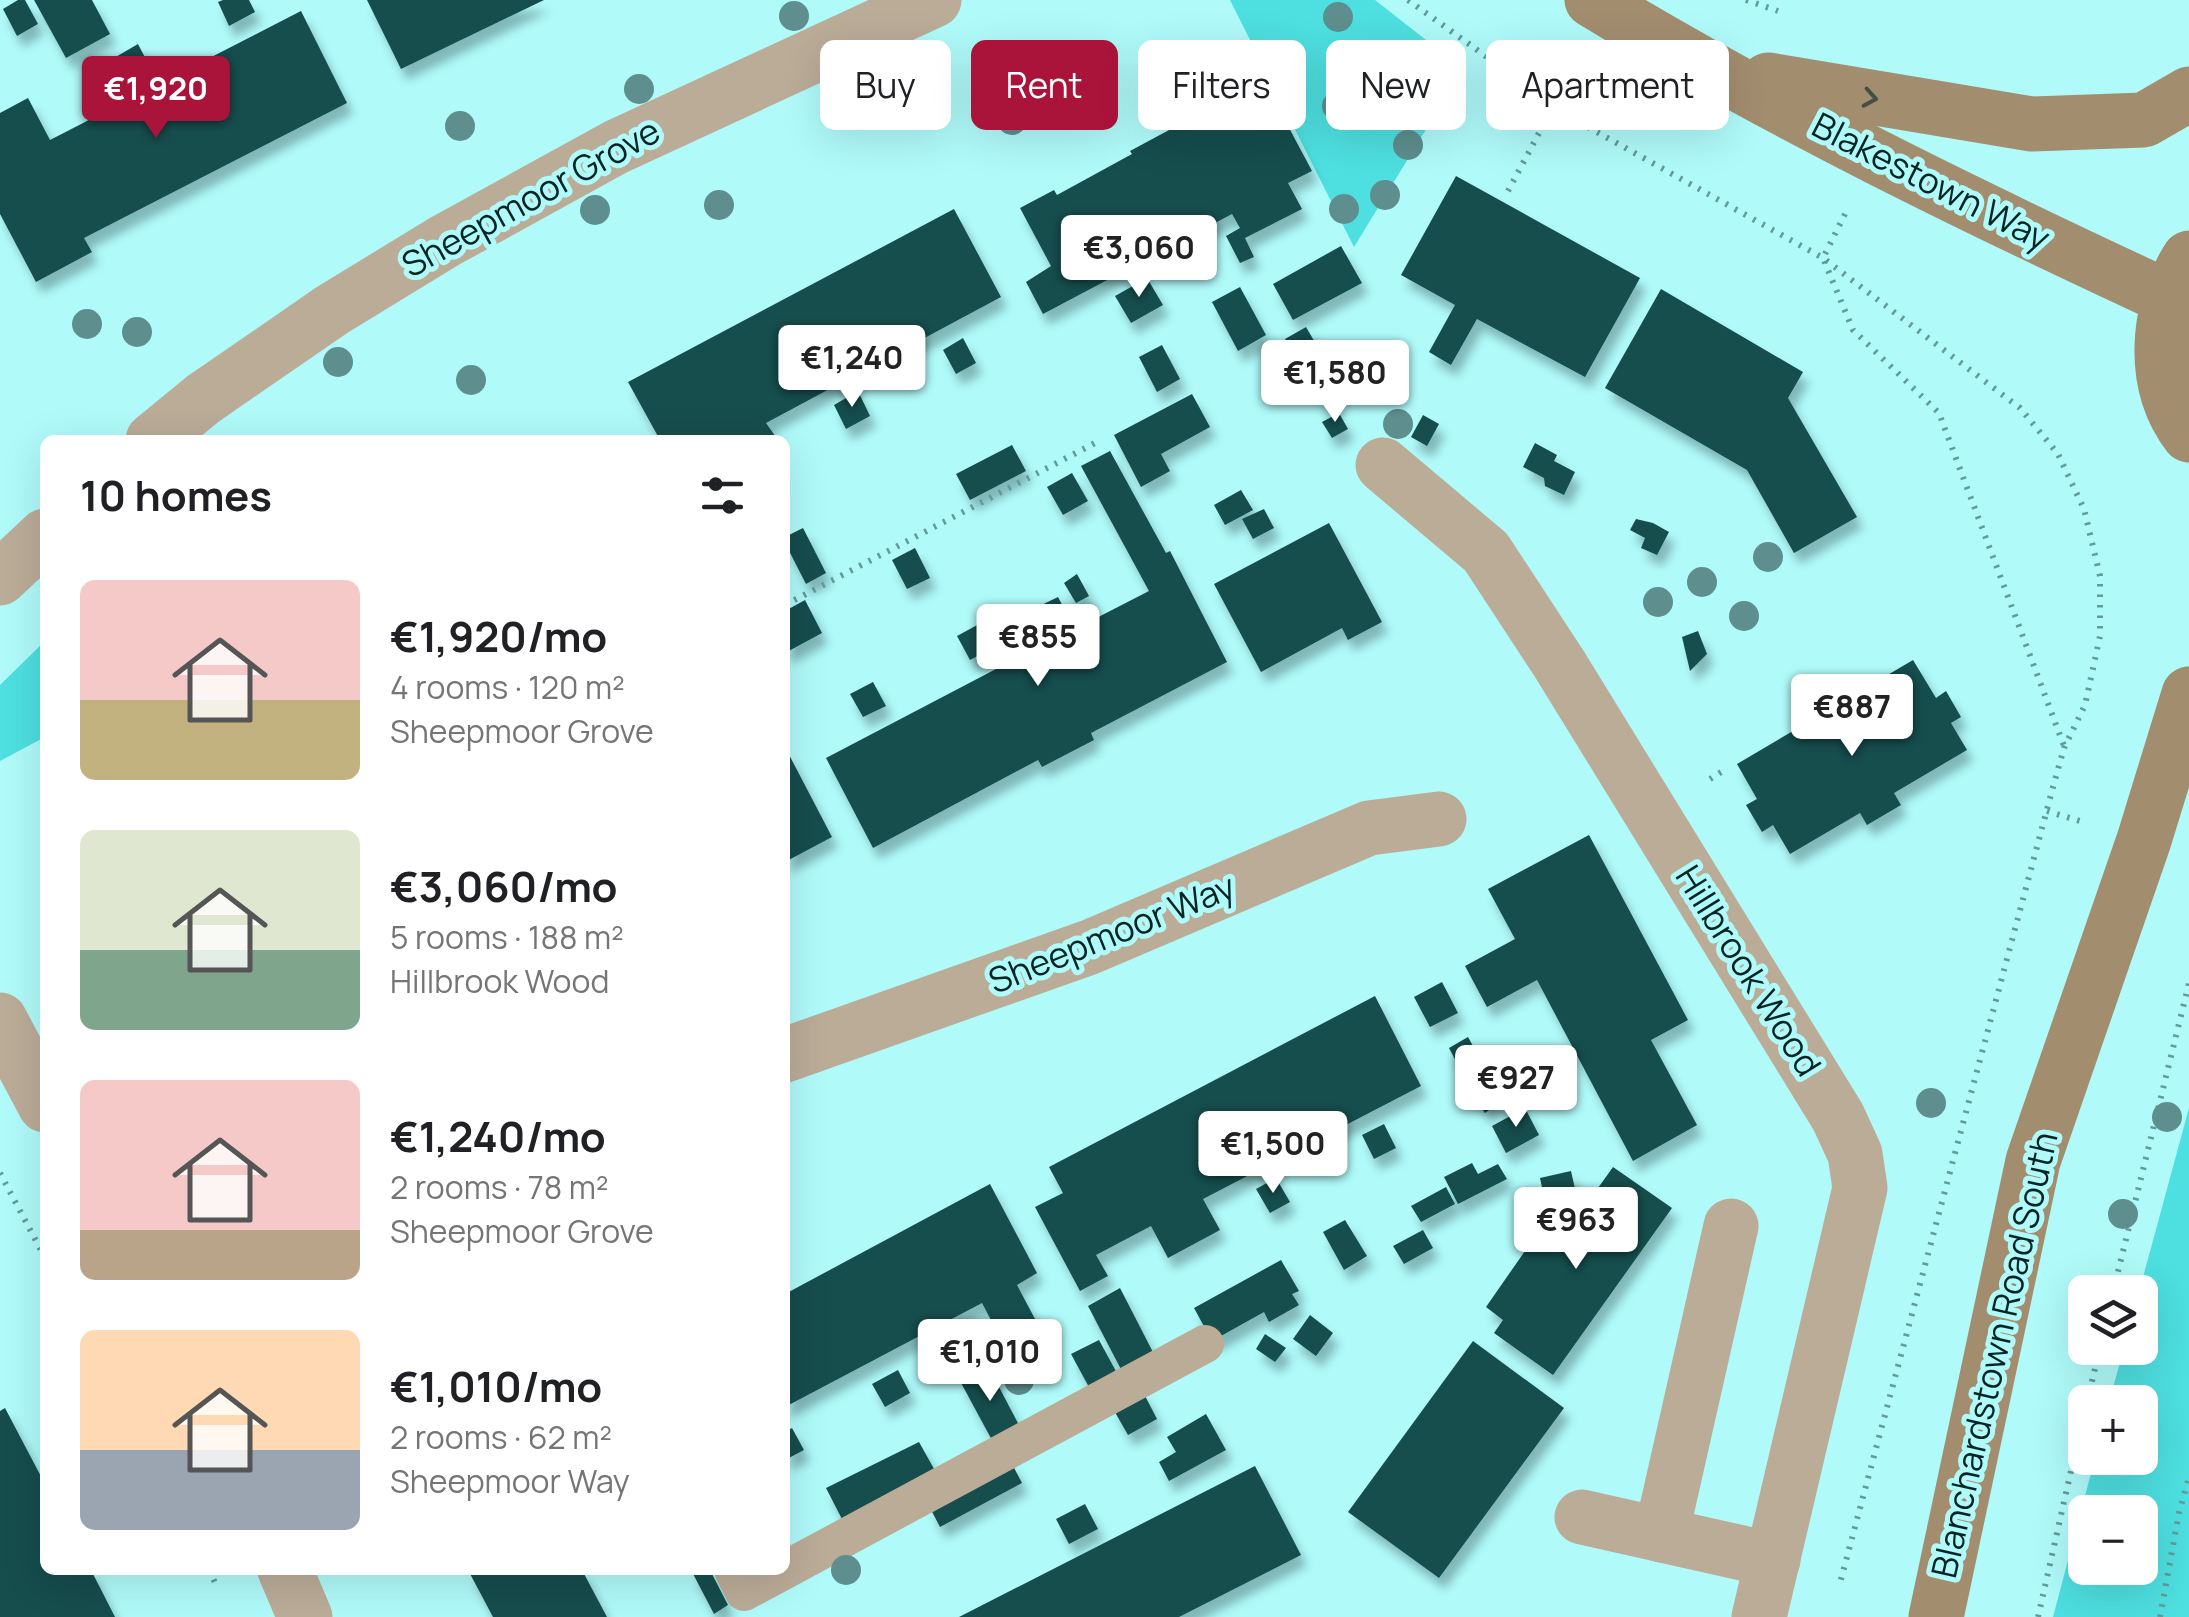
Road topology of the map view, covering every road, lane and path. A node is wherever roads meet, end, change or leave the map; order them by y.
1 (934, 0) edge
2 (1408, 0) edge
3 (1592, 0) edge
4 (1658, 40) edge
5 (1486, 56) edge
6 (1729, 73) edge
7 (1729, 81) edge
8 (2189, 94) edge
9 (1541, 130) edge
10 (1598, 130) edge
11 (1508, 191) dead end
12 (1844, 217) dead end
13 (1823, 258) junction
14 (2179, 278) edge
15 (159, 435) edge
16 (2189, 435) edge
17 (1094, 444) dead end
18 (1383, 465) dead end
19 (40, 541) edge
20 (0, 578) edge
21 (790, 602) edge
22 (2189, 694) edge
23 (2064, 748) junction
24 (2046, 811) junction
25 (1439, 819) dead end
26 (2095, 826) dead end
27 (2188, 986) edge
28 (0, 1020) edge
29 (790, 1054) edge
30 (40, 1095) edge
31 (0, 1172) edge
32 (1730, 1226) dead end
33 (40, 1248) edge
34 (2118, 1275) edge
35 (1205, 1344) dead end
36 (2070, 1475) edge
37 (2189, 1477) edge
38 (1582, 1517) dead end
39 (1661, 1535) junction
40 (1773, 1560) junction
41 (790, 1567) edge
42 (287, 1575) edge
43 (735, 1575) edge
44 (776, 1575) edge
45 (1836, 1598) dead end
46 (2038, 1615) edge
47 (306, 1617) edge
48 (1759, 1617) edge
49 (1936, 1617) edge
50 (2160, 1617) edge

1 - 15 street, Sheepmoor Grove
2 - 5 path
3 - 4 main road, Blakestown Way
6 -> 8 main road
7 - 14 main road, Blakestown Way
9 - 11 path
10 - 13 path
12 - 13 path
13 - 23 path
13 - 23 path
14 - 16 main road
17 - 21 path
18 - 40 street, Hillbrook Wood
19 - 20 street
22 - 49 main road, Blanchardstown Road South
23 - 24 path
24 - 26 path
24 - 45 path
25 - 29 street, Sheepmoor Way
27 - 34 path
28 - 30 street
31 - 33 path
32 - 39 street
35 - 41 lane
36 - 46 path
37 - 50 path
38 - 39 street
39 - 40 street
40 - 48 street, Hillbrook Wood
42 - 47 street
43 - 44 lane

